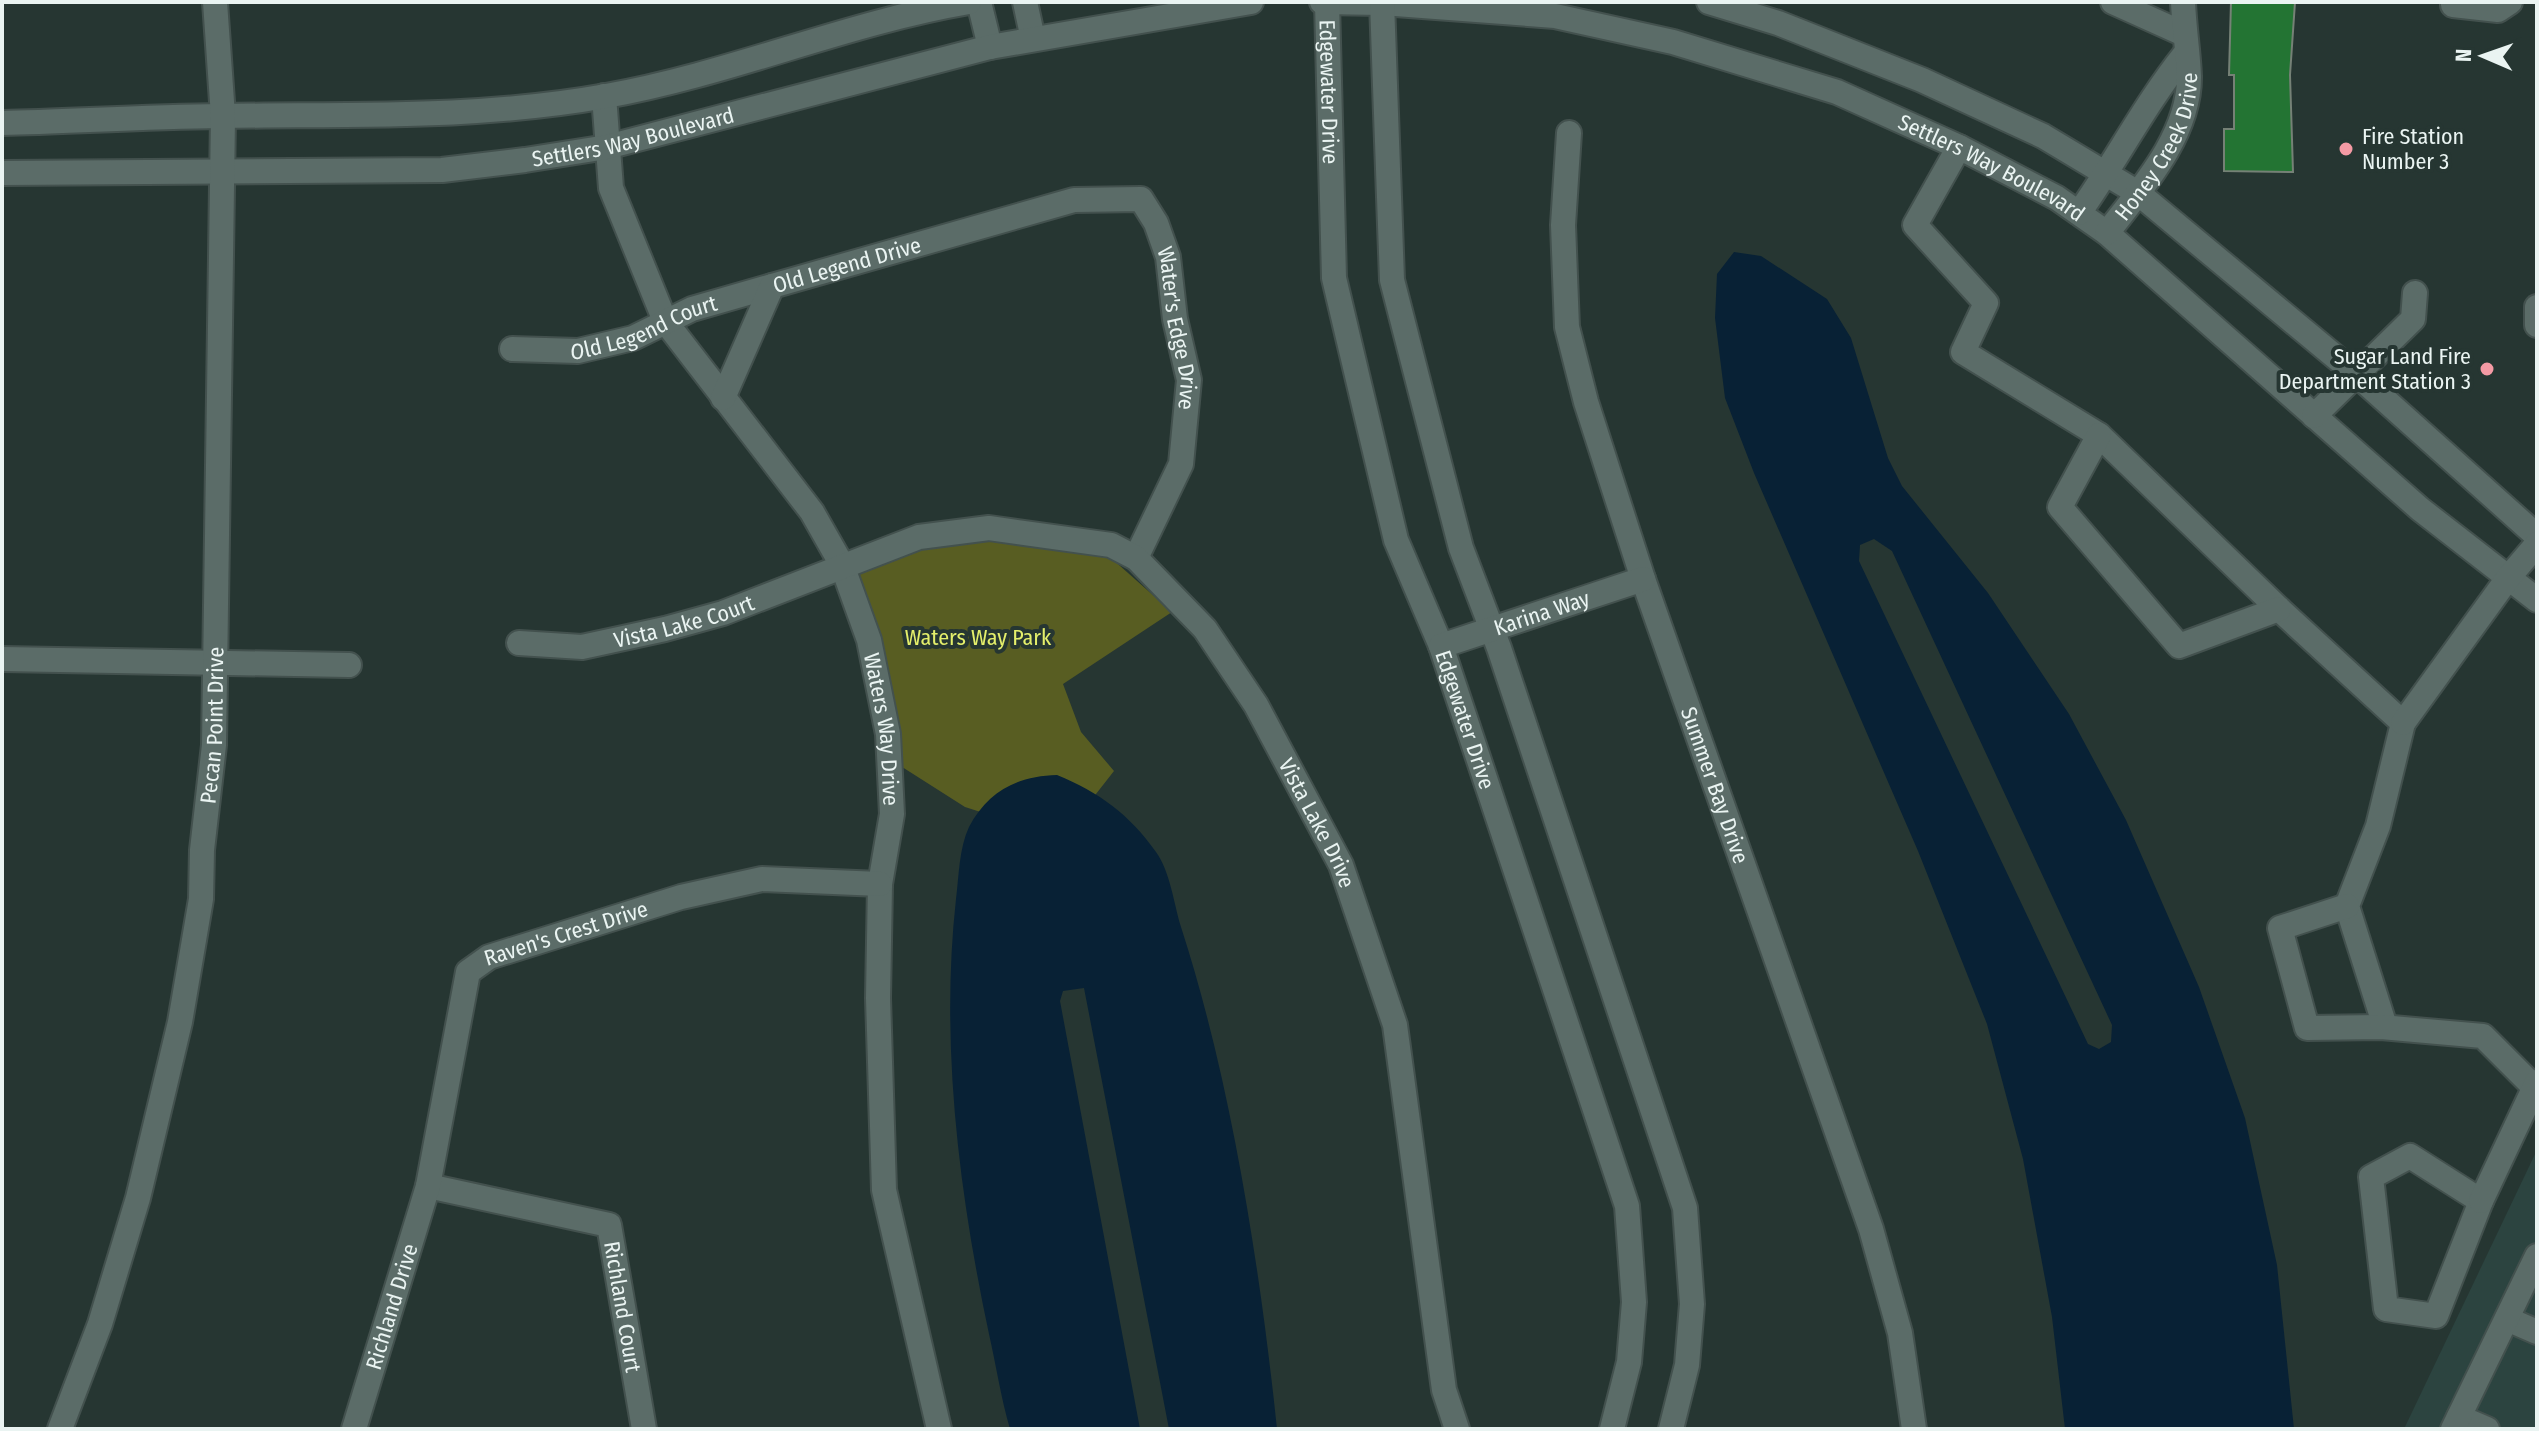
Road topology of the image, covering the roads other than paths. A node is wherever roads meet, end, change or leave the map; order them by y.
1 (215, 2) edge
2 (969, 2) edge
3 (979, 2) edge
4 (1025, 2) edge
5 (1251, 2) edge
6 (1325, 2) edge
7 (1382, 2) edge
8 (1709, 2) edge
9 (2113, 2) edge
10 (2183, 2) edge
11 (2453, 2) edge
12 (2510, 2) edge
13 (1033, 39) junction
14 (2184, 44) junction
15 (990, 47) junction
16 (604, 96) junction
17 (223, 116) junction
18 (2, 123) edge
19 (1569, 133) dead end
20 (607, 147) junction
21 (1959, 147) junction
22 (221, 169) junction
23 (2, 173) edge
24 (2107, 174) junction
25 (2138, 193) junction
26 (1039, 210) joint
27 (2079, 213) junction
28 (2107, 233) junction
29 (772, 286) junction
30 (2415, 293) dead end
31 (2537, 307) edge
32 (665, 321) junction
33 (2537, 325) edge
34 (512, 349) dead end
35 (2356, 374) junction
36 (723, 398) junction
37 (2314, 416) junction
38 (2099, 435) junction
39 (2537, 536) edge
40 (2537, 544) edge
41 (1136, 558) junction
42 (842, 565) junction
43 (2508, 578) junction
44 (1643, 579) junction
45 (2537, 600) edge
46 (2279, 609) junction
47 (1492, 629) junction
48 (519, 643) dead end
49 (1441, 646) junction
50 (2, 659) edge
51 (215, 661) junction
52 (349, 665) dead end
53 (2403, 723) junction
54 (880, 884) junction
55 (2347, 906) junction
56 (2381, 1027) junction
57 (2536, 1085) edge
58 (428, 1186) junction
59 (2481, 1201) junction
60 (2537, 1256) edge
61 (2507, 1319) junction
62 (2537, 1332) edge
63 (2456, 1423) edge
64 (60, 1429) edge
65 (354, 1429) edge
66 (644, 1429) edge
67 (939, 1429) edge
68 (1457, 1429) edge
69 (1612, 1429) edge
70 (1671, 1429) edge
71 (1914, 1429) edge
72 (2487, 1429) edge

1 - 17 street, Pecan Point Drive
2 - 16 street, Settlers Way Boulevard
3 - 15 street
4 - 13 street
5 - 13 street, Settlers Way Boulevard
6 - 7 street, Settlers Way Boulevard
6 - 49 street, Edgewater Drive
7 - 21 street, Settlers Way Boulevard
7 - 47 street
8 - 24 street, Settlers Way Boulevard
9 - 14 street
10 - 14 street, Honey Creek Drive
11 - 12 street
13 - 15 street, Settlers Way Boulevard
14 - 24 street, Honey Creek Drive
14 - 25 street, Honey Creek Drive
15 - 20 street, Settlers Way Boulevard
16 - 17 street, Settlers Way Boulevard
16 - 20 street, Waters Way Drive
17 - 18 street, Settlers Way Boulevard
17 - 22 street, Pecan Point Drive
19 - 44 street, Summer Bay Drive
20 - 22 street, Settlers Way Boulevard
20 - 32 street, Waters Way Drive
21 - 27 street, Settlers Way Boulevard
21 - 38 street
22 - 23 street, Settlers Way Boulevard
22 - 51 street, Pecan Point Drive
24 - 25 street, Settlers Way Boulevard
24 - 27 street, Honey Creek Drive
25 - 28 street, Honey Creek Drive
25 - 35 street, Settlers Way Boulevard
26 - 29 street, Old Legend Drive
26 - 41 street, Water's Edge Drive
27 - 28 street, Settlers Way Boulevard
28 - 37 street, Settlers Way Boulevard
29 - 32 street, Old Legend Court
29 - 36 street, Old Legend Drive
30 - 35 street
31 - 33 street
32 - 34 street, Old Legend Court
32 - 36 street, Waters Way Drive
35 - 37 street
35 - 39 street, Settlers Way Boulevard
36 - 42 street, Waters Way Drive
37 - 43 street, Settlers Way Boulevard
38 - 46 street
38 - 46 street
40 - 43 street
41 - 42 street, Vista Lake Drive
41 - 68 street, Vista Lake Drive
42 - 48 street, Vista Lake Court
42 - 54 street, Waters Way Drive
43 - 45 street, Settlers Way Boulevard
43 - 53 street
44 - 47 street, Karina Way
44 - 71 street, Summer Bay Drive
46 - 53 street
47 - 49 street, Karina Way
47 - 70 street
49 - 69 street, Edgewater Drive
50 - 51 street
51 - 52 street
51 - 64 street, Pecan Point Drive
53 - 55 street
54 - 58 street, Raven's Crest Drive
54 - 67 street, Waters Way Drive
55 - 56 street
55 - 56 street
56 - 57 street
57 - 59 street
58 - 65 street, Richland Drive
58 - 66 street, Richland Court
59 - 59 street
60 - 61 street
61 - 62 street
61 - 63 street
63 - 72 street

